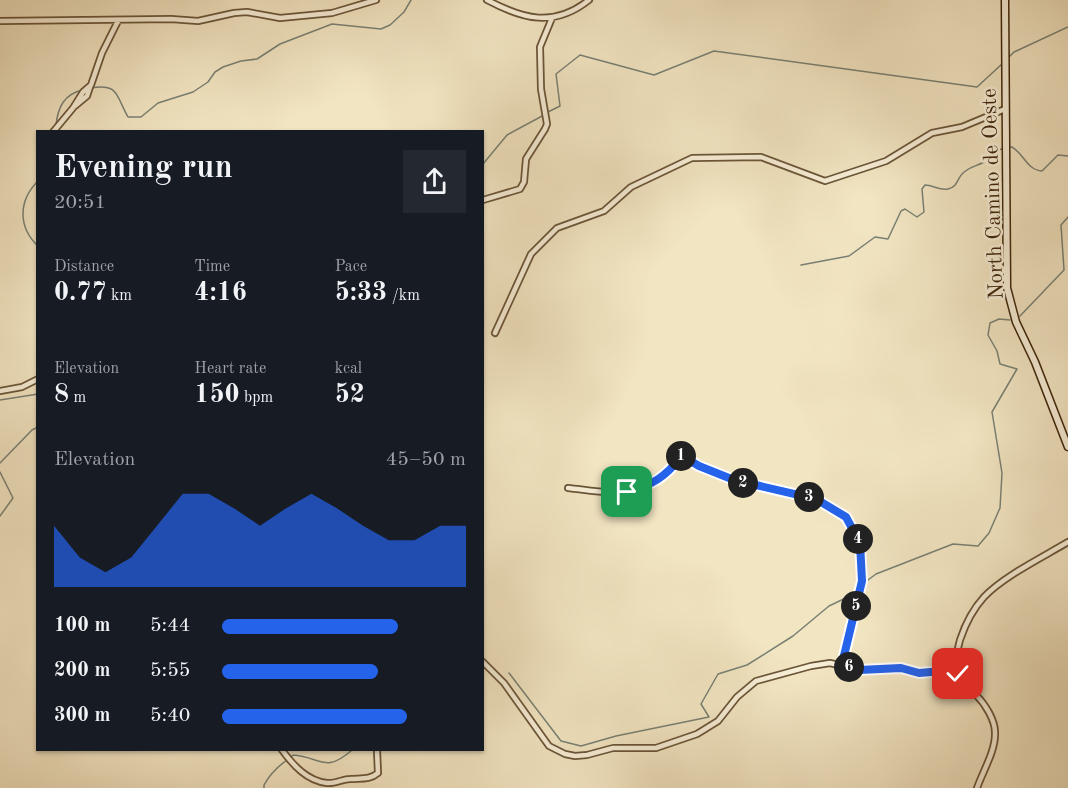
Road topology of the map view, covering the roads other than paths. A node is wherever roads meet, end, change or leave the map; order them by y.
1 (376, 0) edge
2 (487, 0) edge
3 (589, 0) edge
4 (1005, 0) edge
5 (552, 18) junction
6 (0, 21) edge
7 (118, 21) junction
8 (1005, 109) junction
9 (55, 130) edge
10 (484, 200) edge
11 (495, 333) dead end
12 (36, 380) edge
13 (0, 391) edge
14 (1068, 447) edge
15 (568, 488) dead end
16 (1068, 542) edge
17 (484, 663) edge
18 (842, 664) junction
19 (956, 666) junction
20 (283, 751) edge
21 (377, 751) edge
22 (977, 788) edge

1 - 7 street
2 - 5 street
3 - 5 street
4 - 8 street, North Camino de Oeste
5 - 10 street
6 - 7 street
7 - 9 street
8 - 11 street
8 - 14 street, North Camino de Oeste
12 - 13 street
15 - 18 street
16 - 19 street
17 - 18 street
18 - 19 street
19 - 22 street
20 - 21 street

